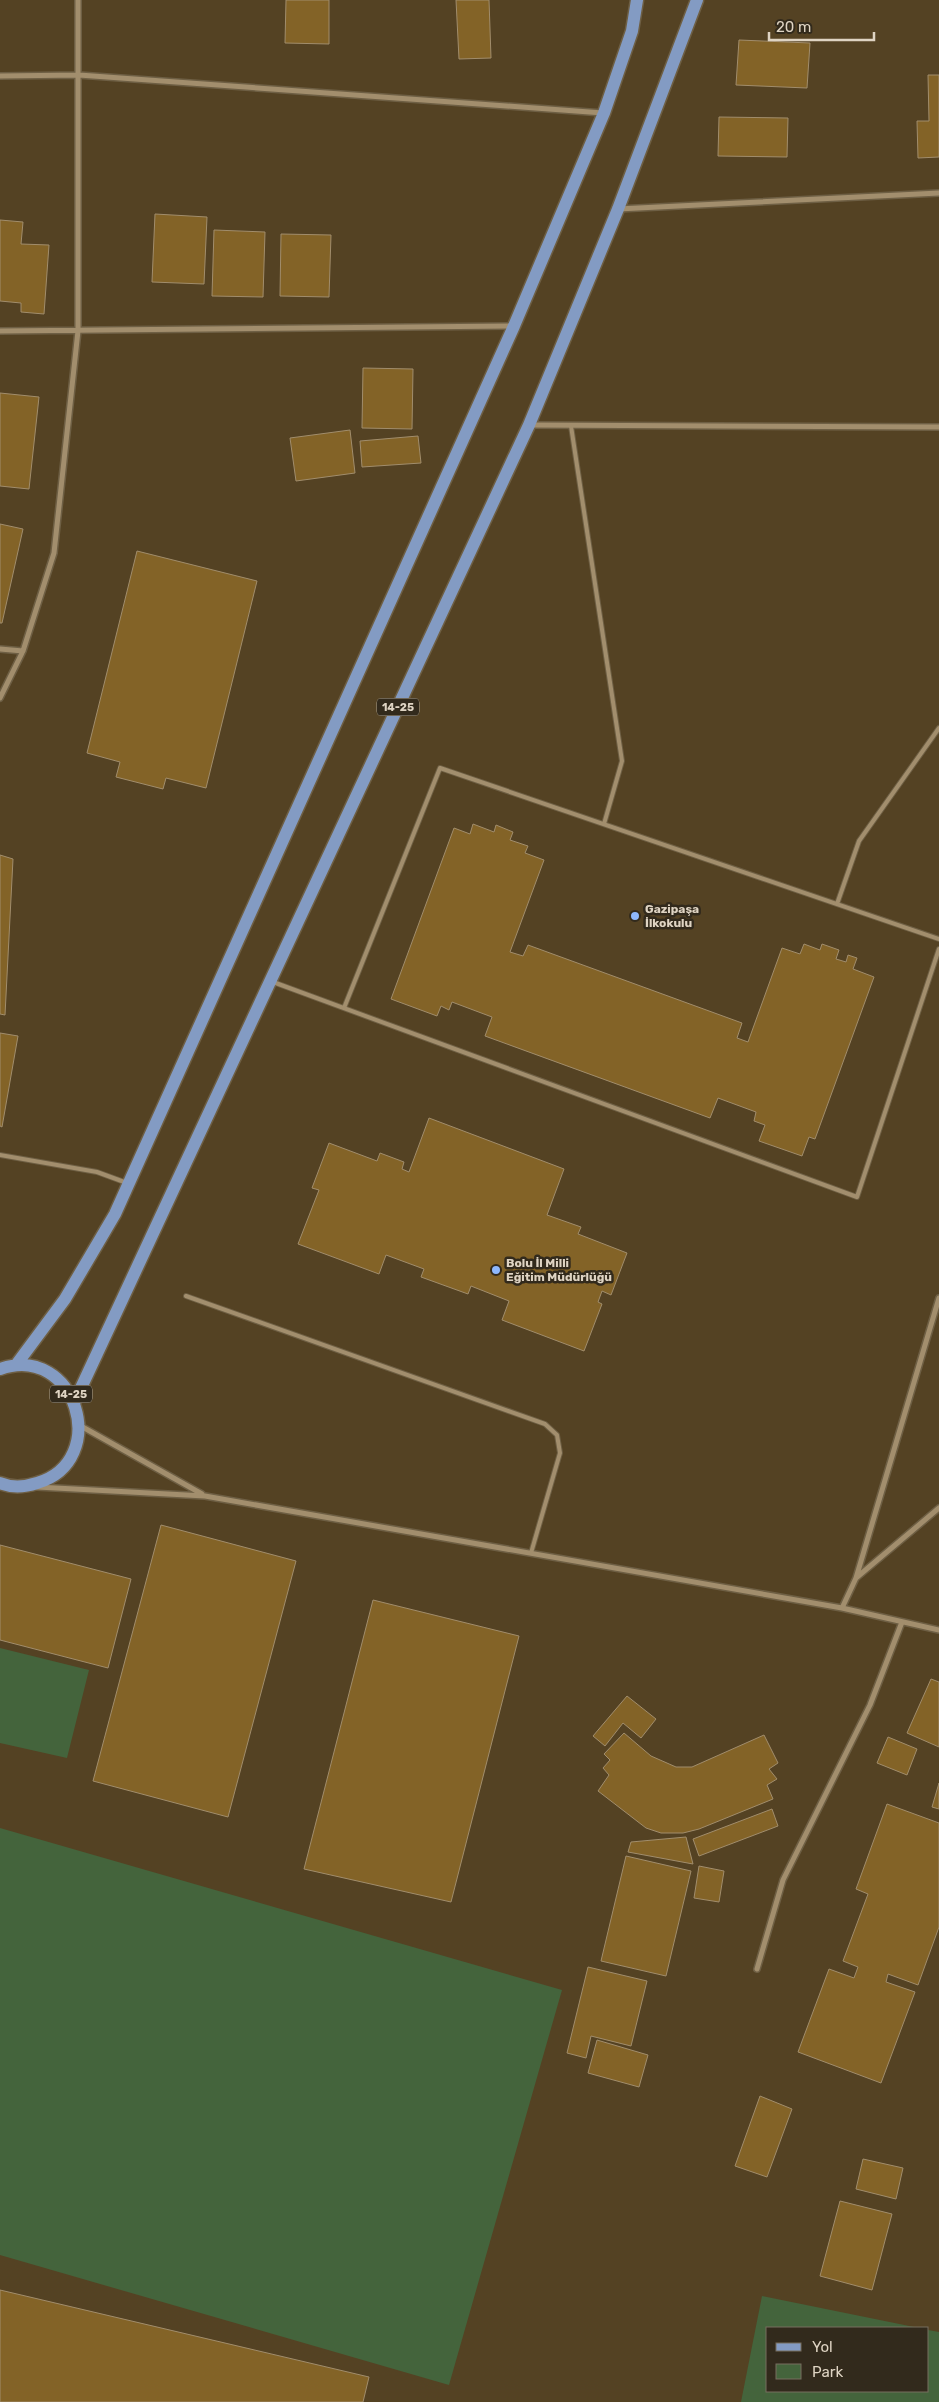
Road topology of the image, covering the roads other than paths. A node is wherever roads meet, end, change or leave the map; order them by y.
1 (78, 0) edge
2 (638, 0) edge
3 (697, 0) edge
4 (0, 76) edge
5 (79, 76) junction
6 (604, 113) junction
7 (939, 192) edge
8 (618, 209) junction
9 (514, 326) junction
10 (0, 331) edge
11 (78, 331) junction
12 (529, 425) junction
13 (571, 426) junction
14 (939, 427) edge
15 (0, 649) edge
16 (23, 652) junction
17 (0, 698) edge
18 (939, 728) edge
19 (604, 824) junction
20 (837, 904) junction
21 (939, 939) edge
22 (939, 949) edge
23 (271, 981) junction
24 (344, 1008) junction
25 (0, 1155) edge
26 (129, 1183) junction
27 (186, 1296) dead end
28 (939, 1298) edge
29 (16, 1365) junction
30 (0, 1369) edge
31 (74, 1403) junction
32 (79, 1425) junction
33 (0, 1483) edge
34 (26, 1487) junction
35 (205, 1496) junction
36 (939, 1508) edge
37 (531, 1553) junction
38 (856, 1578) junction
39 (842, 1608) junction
40 (902, 1622) junction
41 (939, 1630) edge
42 (757, 1969) dead end

1 - 5 street
2 - 6 main road
3 - 8 main road, 14-25
4 - 5 street
5 - 6 street
5 - 11 street
6 - 9 main road
7 - 8 street
8 - 12 main road, 14-25
9 - 11 street
9 - 26 main road
10 - 11 street
11 - 16 street
12 - 13 street
12 - 23 main road, 14-25
13 - 14 street
13 - 19 lane
15 - 16 street
16 - 17 street
18 - 20 lane
19 - 20 lane
19 - 24 lane
20 - 21 lane
22 - 24 lane
23 - 24 lane
23 - 31 main road, 14-25
25 - 26 lane
26 - 29 main road
27 - 37 lane
28 - 38 street
29 - 30 main road, 14-25
29 - 31 main road, 14-25
31 - 32 main road, 14-25
32 - 34 main road, 14-25
32 - 35 street
33 - 34 main road
34 - 35 street
35 - 37 street
36 - 38 street
37 - 39 street
38 - 39 street
39 - 40 street
40 - 41 street
40 - 42 street

